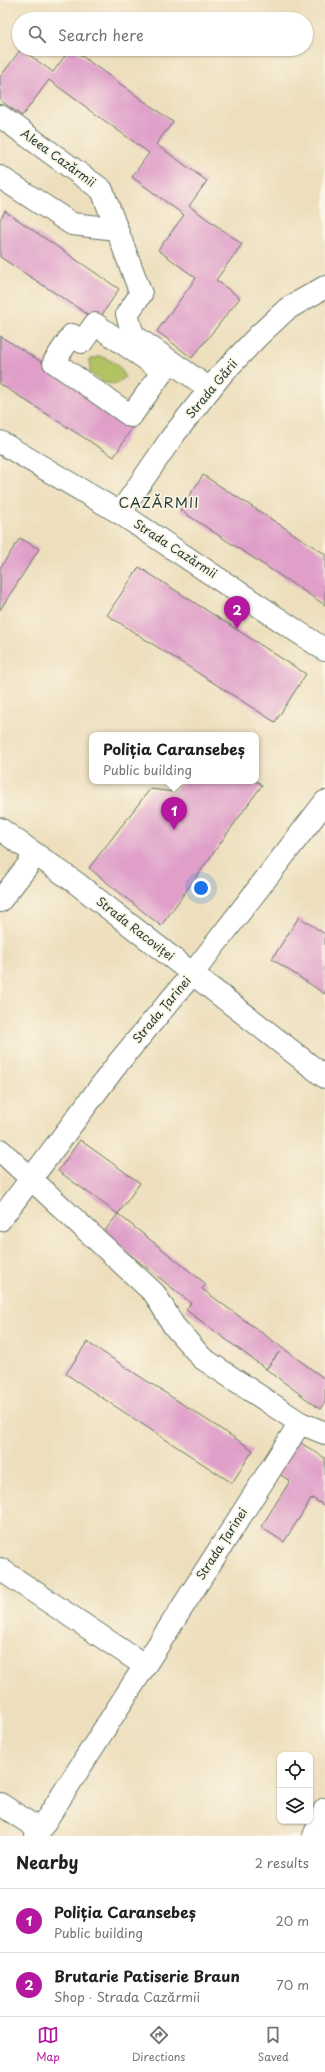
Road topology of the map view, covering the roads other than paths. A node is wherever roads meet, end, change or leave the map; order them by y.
1 (0, 116) edge
2 (0, 177) edge
3 (117, 229) junction
4 (325, 287) edge
5 (162, 371) joint
6 (210, 389) junction
7 (0, 442) edge
8 (120, 513) junction
9 (325, 650) edge
10 (325, 802) edge
11 (0, 829) edge
12 (36, 855) junction
13 (0, 901) edge
14 (193, 973) junction
15 (325, 1077) edge
16 (0, 1150) edge
17 (32, 1179) junction
18 (0, 1220) edge
19 (300, 1423) junction
20 (325, 1433) edge
21 (0, 1569) edge
22 (144, 1665) junction
23 (0, 1804) edge
24 (325, 1809) edge
25 (38, 1833) edge
26 (314, 1836) edge

1 - 3 street, Aleea Cazărmii
2 - 3 street
3 - 6 street, Aleea Cazărmii
4 - 6 street, Strada Gării
5 - 5 street
6 - 8 street, Strada Gării
7 - 8 street, Strada Cazărmii
8 - 9 street, Strada Cazărmii
10 - 14 street, Strada Țarinei
11 - 12 street, Strada Racoviței
12 - 13 street
12 - 14 street, Strada Racoviței
14 - 15 street, Strada Racoviței
14 - 17 street, Strada Țarinei
16 - 17 street
17 - 18 street, Strada Țarinei
17 - 19 street
19 - 20 street
19 - 22 street, Strada Țarinei
21 - 22 street
22 - 25 street, Strada Țarinei
23 - 25 street
24 - 26 street

